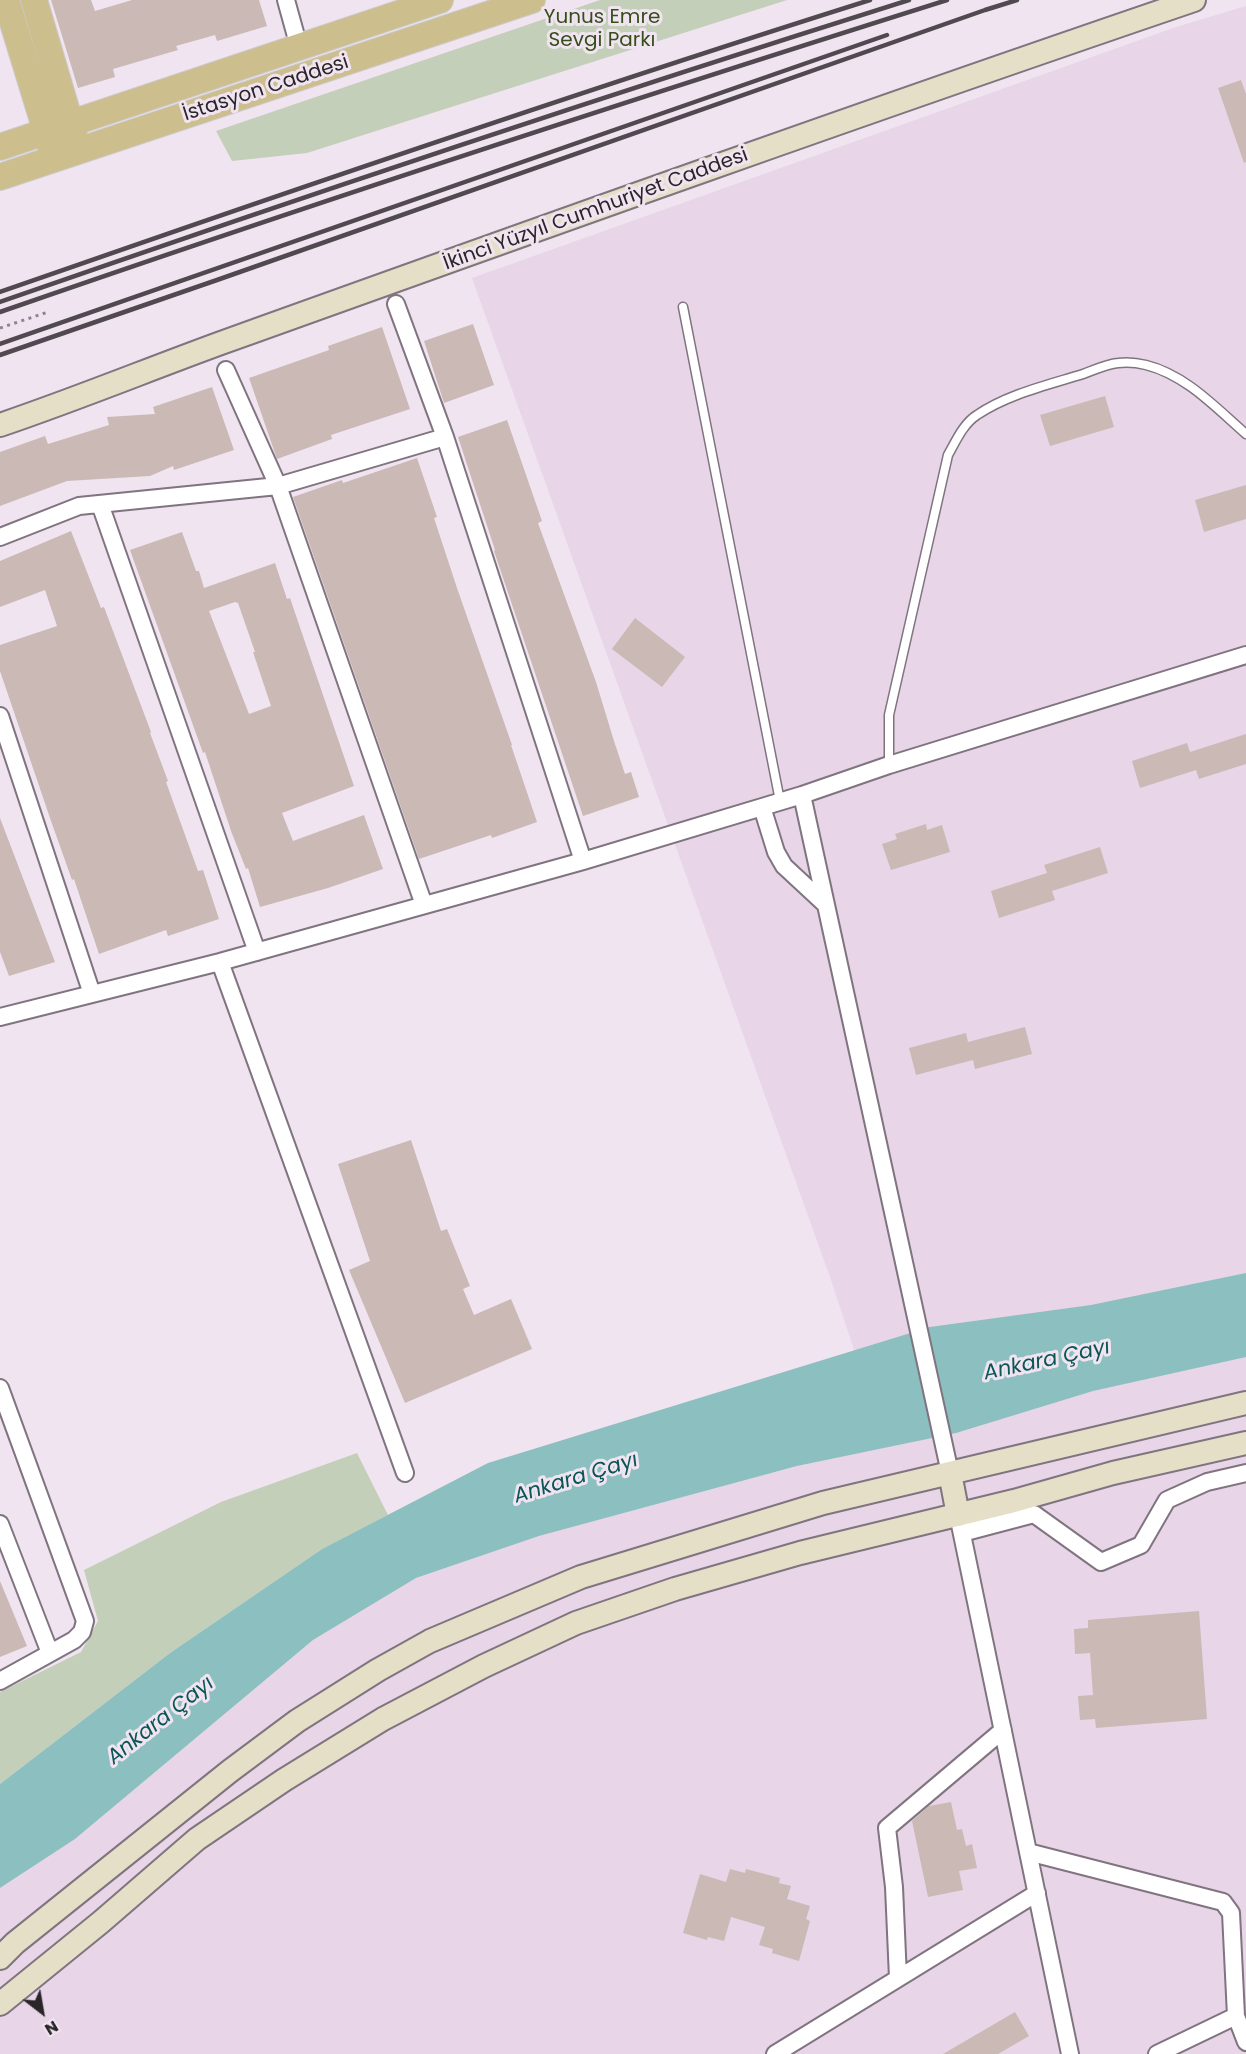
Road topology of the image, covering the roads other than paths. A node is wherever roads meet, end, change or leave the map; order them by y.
1 (6, 0) edge
2 (33, 0) edge
3 (286, 0) edge
4 (440, 0) edge
5 (532, 0) edge
6 (1194, 0) edge
7 (298, 47) junction
8 (71, 123) junction
9 (46, 131) junction
10 (0, 147) edge
11 (67, 155) junction
12 (0, 177) edge
13 (396, 304) dead end
14 (683, 308) dead end
15 (226, 370) dead end
16 (0, 425) edge
17 (1246, 434) edge
18 (446, 437) junction
19 (278, 486) junction
20 (100, 504) junction
21 (0, 537) edge
22 (1246, 655) edge
23 (0, 716) edge
24 (889, 765) junction
25 (802, 795) junction
26 (780, 801) junction
27 (762, 807) junction
28 (583, 861) junction
29 (424, 905) junction
30 (826, 905) junction
31 (257, 952) junction
32 (220, 962) junction
33 (92, 994) junction
34 (0, 1017) edge
35 (0, 1388) edge
36 (1246, 1403) edge
37 (1246, 1443) edge
38 (405, 1473) dead end
39 (950, 1473) junction
40 (1246, 1473) edge
41 (0, 1524) edge
42 (960, 1524) junction
43 (50, 1653) junction
44 (0, 1681) edge
45 (1004, 1730) junction
46 (1028, 1852) junction
47 (1037, 1893) junction
48 (0, 1958) edge
49 (898, 1978) junction
50 (0, 2004) edge
51 (1236, 2016) junction
52 (1246, 2042) edge
53 (775, 2054) edge
54 (1070, 2054) edge
55 (1157, 2054) edge

1 - 9 main road
2 - 8 main road
3 - 7 street
4 - 7 main road, İstasyon Caddesi
5 - 11 main road, İstasyon Caddesi
6 - 16 main road, İkinci Yüzyıl Cumhuriyet Caddesi
7 - 8 main road, İstasyon Caddesi
8 - 9 main road, İstasyon Caddesi
8 - 11 main road
9 - 10 main road, İstasyon Caddesi
9 - 11 main road
11 - 12 main road, İstasyon Caddesi
13 - 18 street
14 - 26 lane
15 - 19 street
17 - 24 lane
18 - 19 street
18 - 28 street
19 - 20 street
19 - 29 street
20 - 21 street
20 - 31 street
22 - 24 street
23 - 33 street
24 - 25 street
25 - 26 street
25 - 30 street
26 - 27 street
27 - 28 street
27 - 30 street
28 - 29 street
29 - 31 street
30 - 39 street
31 - 32 street
32 - 33 street
32 - 38 street
33 - 34 street
35 - 43 street
36 - 39 main road
37 - 42 main road
39 - 42 main road
39 - 48 main road
40 - 42 street
41 - 43 street
42 - 45 street
42 - 50 main road
43 - 44 street
45 - 46 street
45 - 49 street
46 - 47 street
46 - 51 street
47 - 49 street
47 - 54 street
49 - 53 street
51 - 52 street
51 - 55 street

